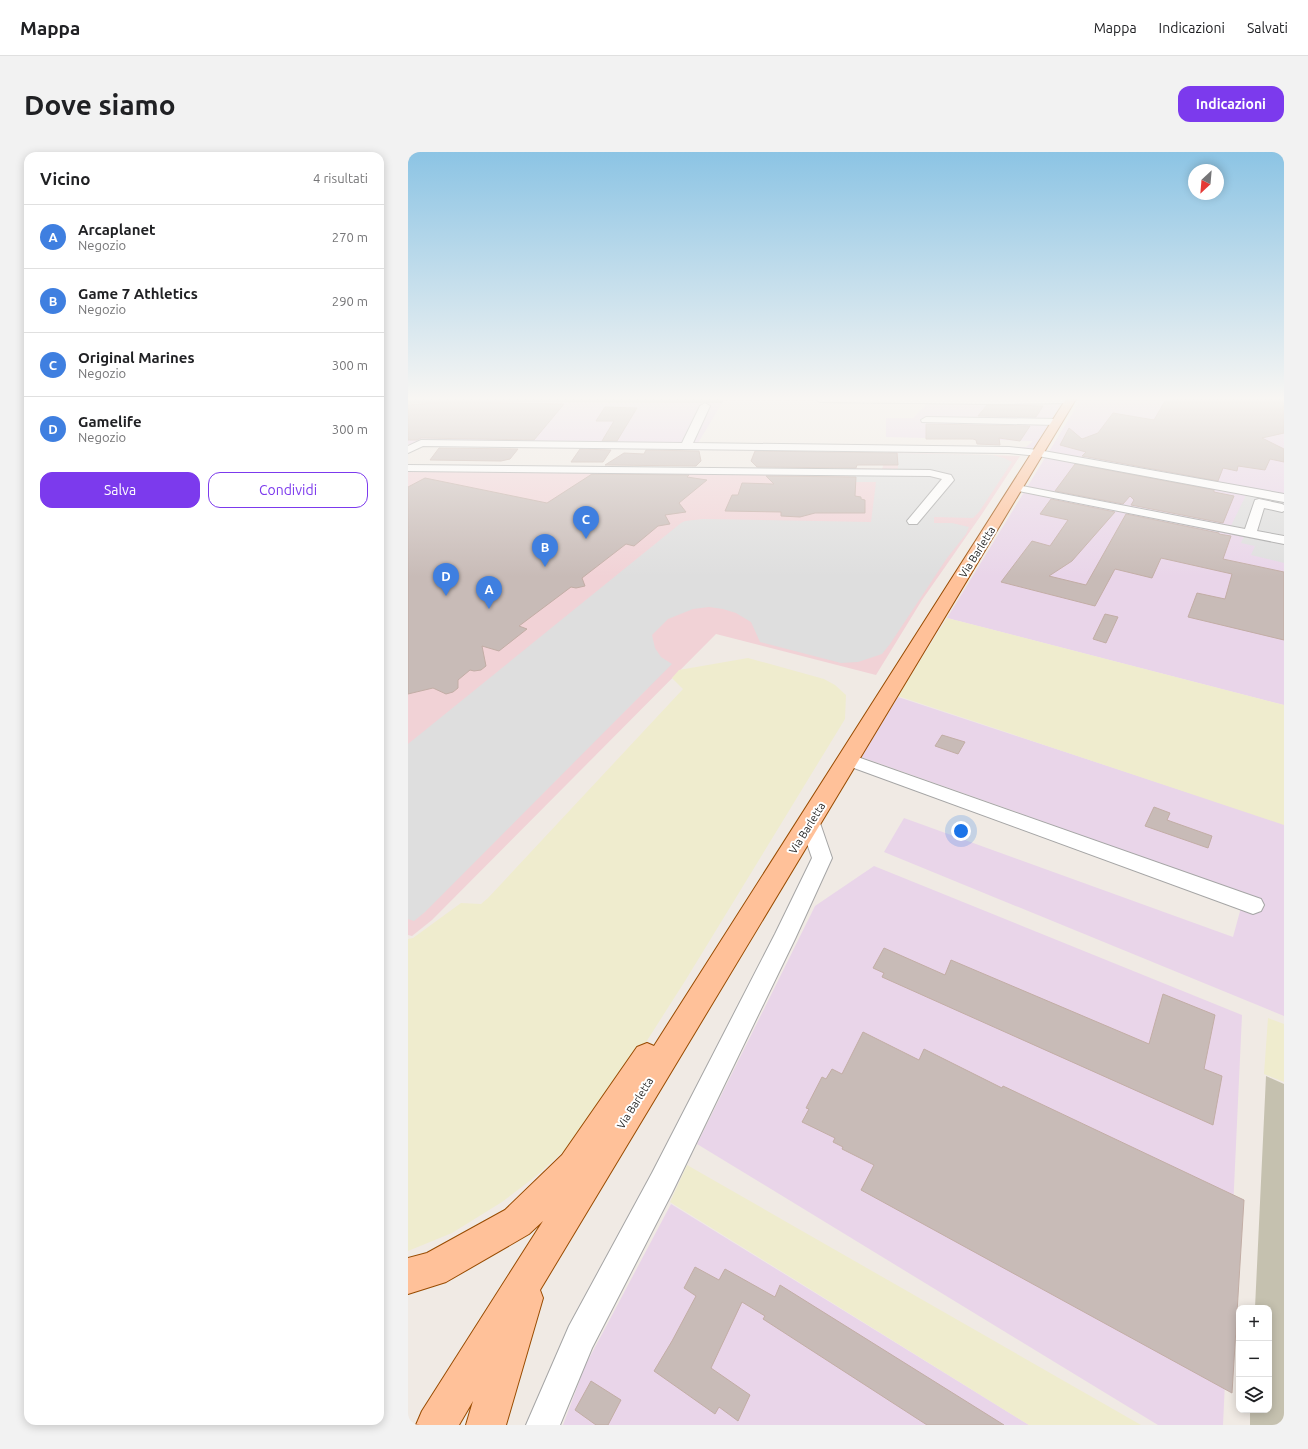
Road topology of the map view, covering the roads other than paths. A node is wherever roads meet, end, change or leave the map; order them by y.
1 (1034, 458) edge
2 (1072, 458) edge
3 (408, 468) edge
4 (1017, 488) junction
5 (1284, 498) edge
6 (1284, 508) edge
7 (913, 521) dead end
8 (1250, 533) junction
9 (1284, 540) edge
10 (849, 760) junction
11 (810, 823) junction
12 (1253, 905) dead end
13 (726, 956) junction
14 (541, 1256) junction
15 (408, 1276) edge
16 (436, 1425) edge
17 (486, 1425) edge
18 (543, 1425) edge

1 - 4 main road, Via Barletta
2 - 5 street
3 - 7 street
4 - 8 street
4 - 10 main road, Via Barletta
6 - 8 street
8 - 9 street
10 - 11 main road, Via Barletta
10 - 12 street
11 - 13 main road, Via Barletta
11 - 18 street
13 - 14 main road, Via Barletta
13 - 15 main road
14 - 16 main road
14 - 17 main road

